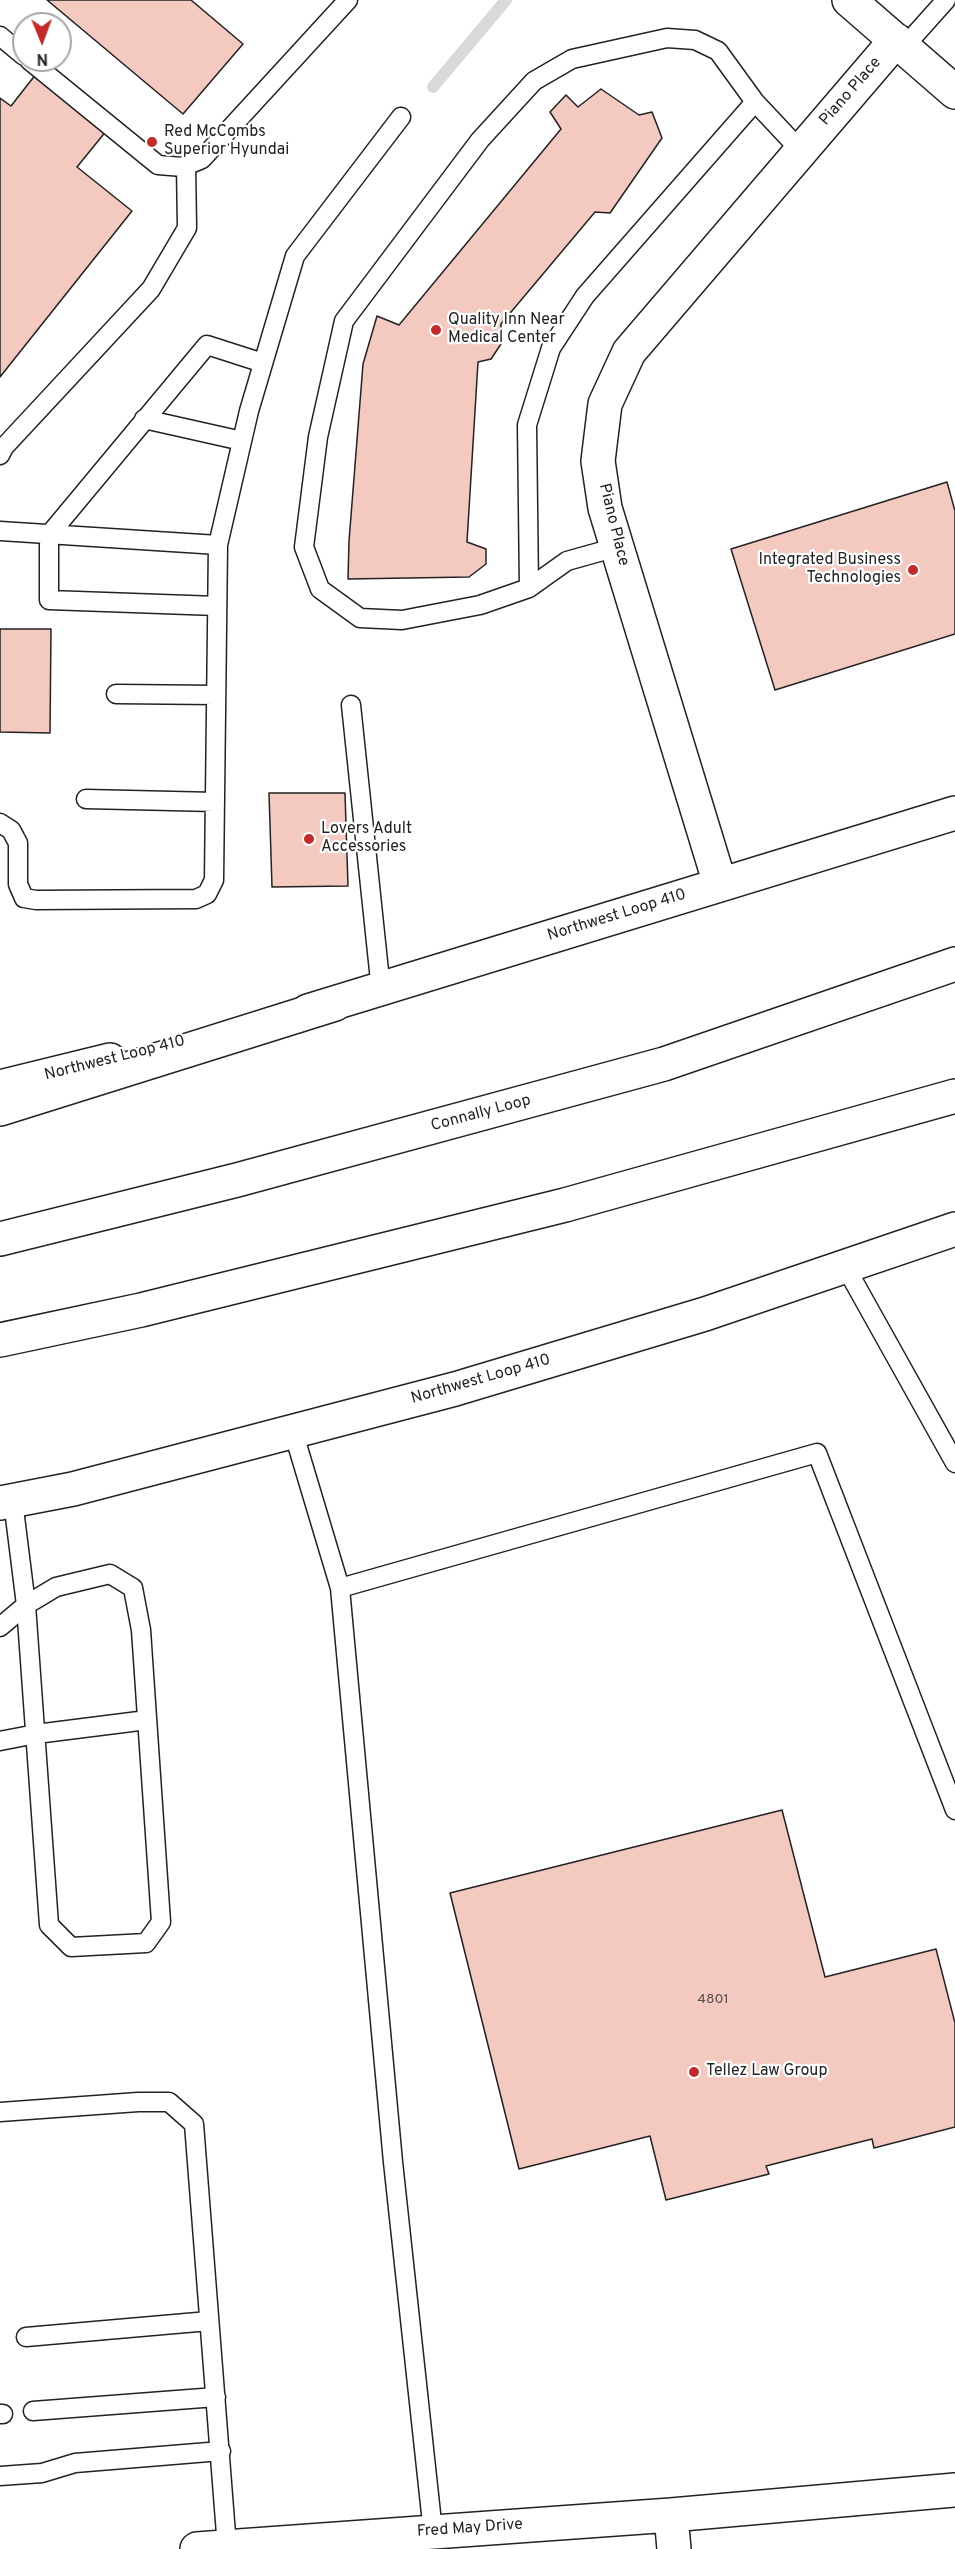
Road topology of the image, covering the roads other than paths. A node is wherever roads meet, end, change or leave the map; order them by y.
1 (348, 0) edge
2 (849, 0) edge
3 (946, 0) edge
4 (0, 36) edge
5 (900, 44) junction
6 (12, 46) edge
7 (45, 72) edge
8 (955, 92) edge
9 (755, 102) junction
10 (401, 117) dead end
11 (801, 152) junction
12 (186, 165) junction
13 (263, 363) junction
14 (144, 419) junction
15 (242, 441) junction
16 (0, 455) edge
17 (0, 531) edge
18 (49, 535) junction
19 (218, 545) junction
20 (617, 547) junction
21 (529, 588) junction
22 (217, 606) junction
23 (116, 694) dead end
24 (216, 695) junction
25 (351, 705) dead end
26 (86, 799) dead end
27 (214, 802) junction
28 (955, 813) edge
29 (0, 823) edge
30 (720, 884) junction
31 (955, 964) edge
32 (381, 990) junction
33 (335, 1004) junction
34 (0, 1088) edge
35 (955, 1096) edge
36 (0, 1108) edge
37 (955, 1229) edge
38 (0, 1239) edge
39 (845, 1266) junction
40 (0, 1340) edge
41 (293, 1431) junction
42 (955, 1463) edge
43 (7, 1502) edge
44 (340, 1587) junction
45 (26, 1605) junction
46 (0, 1627) edge
47 (147, 1720) junction
48 (36, 1734) junction
49 (0, 1741) edge
50 (955, 1810) edge
51 (0, 2112) edge
52 (209, 2321) junction
53 (26, 2337) dead end
54 (216, 2397) junction
55 (33, 2411) dead end
56 (221, 2451) junction
57 (0, 2476) edge
58 (955, 2490) edge
59 (671, 2515) junction
60 (433, 2532) junction
61 (212, 2548) edge
62 (674, 2549) edge

1 - 12 lane
2 - 5 main road
3 - 5 lane
4 - 6 lane
5 - 8 main road
5 - 11 main road, Piano Place
7 - 12 lane
9 - 11 lane
9 - 21 lane
9 - 21 lane
10 - 13 lane
11 - 20 main road, Piano Place
12 - 16 lane
13 - 14 lane
13 - 15 lane
14 - 15 lane
14 - 18 lane
15 - 19 lane
17 - 18 lane
18 - 19 lane
18 - 22 lane
19 - 22 lane
20 - 21 lane
20 - 30 main road, Piano Place
22 - 24 lane
23 - 24 lane
24 - 27 lane
25 - 32 lane
26 - 27 lane
27 - 29 lane
28 - 30 main road, Northwest Loop 410
30 - 32 main road, Northwest Loop 410
31 - 38 main road, Connally Loop
32 - 33 main road, Northwest Loop 410
33 - 34 main road, Northwest Loop 410
33 - 36 main road
35 - 40 main road
37 - 39 main road, Northwest Loop 410
39 - 41 main road, Northwest Loop 410
39 - 42 lane
41 - 43 main road, Northwest Loop 410
41 - 44 lane
43 - 45 lane
44 - 50 lane
44 - 60 lane
45 - 46 lane
45 - 47 lane
45 - 48 lane
47 - 48 lane
47 - 48 lane
48 - 49 lane
51 - 52 lane
52 - 53 lane
52 - 54 lane
54 - 55 lane
54 - 56 lane
56 - 57 lane
56 - 61 lane
58 - 59 main road, Fred May Drive
59 - 60 main road, Fred May Drive
59 - 62 main road
60 - 61 main road, Fred May Drive

